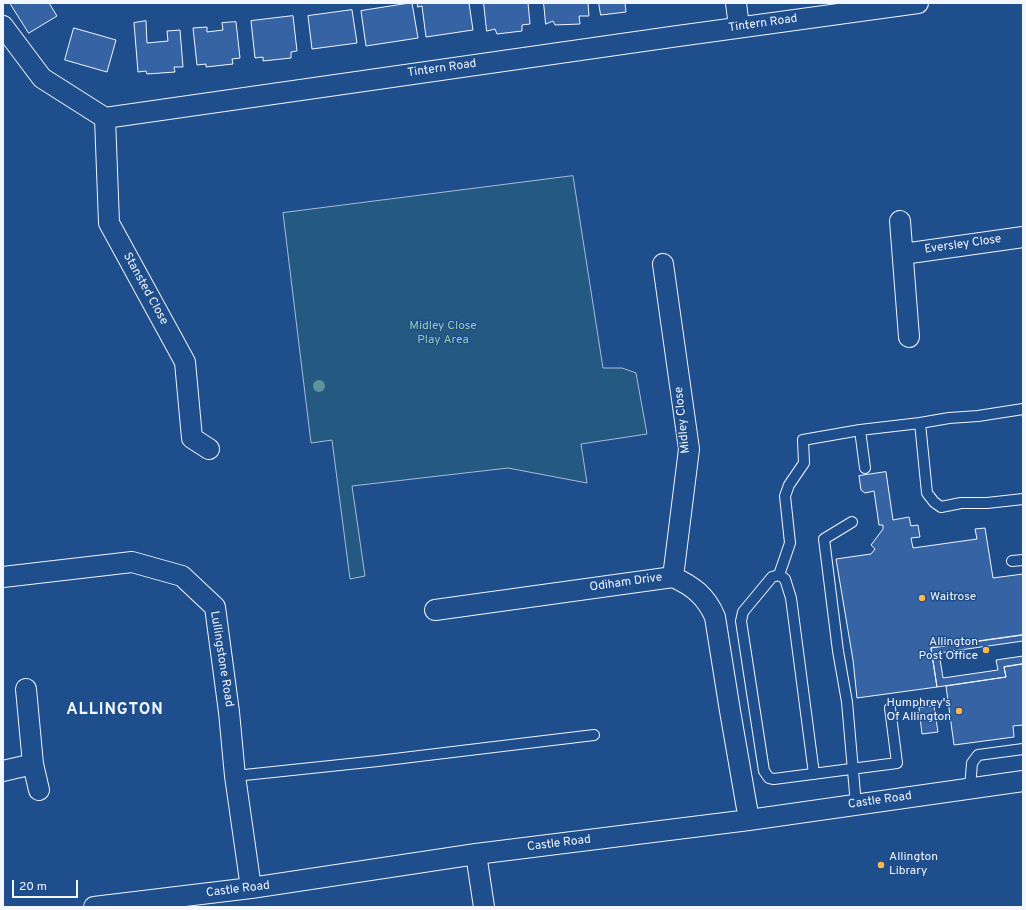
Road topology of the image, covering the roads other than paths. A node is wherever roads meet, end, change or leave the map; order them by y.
1 (736, 3) edge
2 (918, 3) edge
3 (3, 26) edge
4 (739, 27) junction
5 (105, 118) junction
6 (900, 221) dead end
7 (1023, 237) edge
8 (903, 254) junction
9 (663, 264) dead end
10 (909, 337) dead end
11 (1023, 408) edge
12 (920, 423) junction
13 (860, 430) junction
14 (209, 450) dead end
15 (865, 468) dead end
16 (1023, 499) edge
17 (852, 522) dead end
18 (1023, 560) edge
19 (1012, 561) dead end
20 (779, 575) junction
21 (3, 577) edge
22 (673, 577) junction
23 (435, 610) dead end
24 (26, 689) dead end
25 (890, 708) dead end
26 (594, 735) dead end
27 (1023, 750) edge
28 (33, 764) junction
29 (852, 768) junction
30 (3, 771) edge
31 (814, 774) junction
32 (235, 776) junction
33 (1023, 782) edge
34 (970, 788) junction
35 (39, 790) dead end
36 (856, 805) junction
37 (749, 820) junction
38 (476, 854) junction
39 (251, 888) junction
40 (94, 907) edge
41 (484, 907) edge

1 - 4 street
2 - 4 street, Tintern Road
3 - 5 street
4 - 5 street, Tintern Road
5 - 14 street, Stansted Close
6 - 8 street
7 - 8 street, Eversley Close
8 - 10 street
9 - 22 street, Midley Close
11 - 12 lane
12 - 13 lane
12 - 16 lane
13 - 15 lane
13 - 20 lane
17 - 29 lane
18 - 19 lane
20 - 31 lane
20 - 31 lane
21 - 32 street, Lullingstone Road
22 - 23 street, Odiham Drive
22 - 37 street, Odiham Drive
24 - 28 street
25 - 29 lane
26 - 32 lane
27 - 34 lane
28 - 30 street
28 - 35 street
29 - 31 lane
29 - 36 lane
32 - 39 street, Lullingstone Road
33 - 34 street, Castle Road
34 - 36 street, Castle Road
36 - 37 street, Castle Road
37 - 38 street, Castle Road
38 - 39 street, Castle Road
38 - 41 street
39 - 40 street, Castle Road

